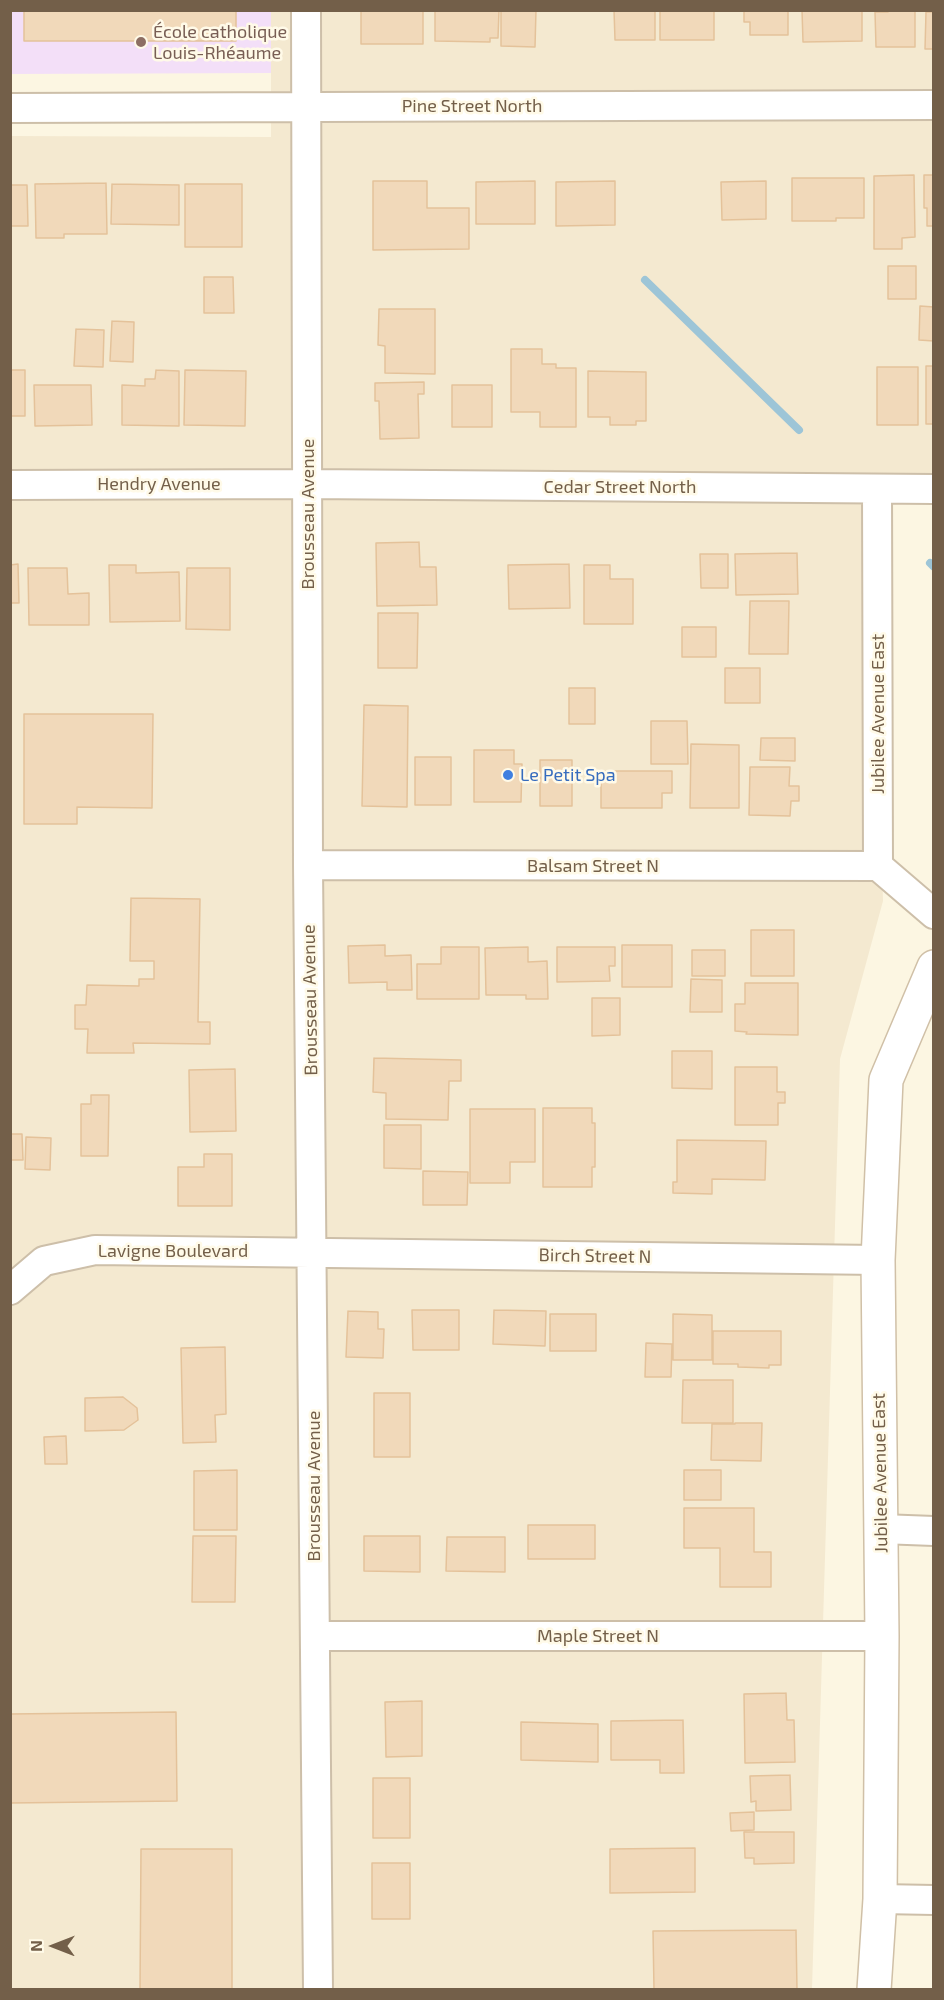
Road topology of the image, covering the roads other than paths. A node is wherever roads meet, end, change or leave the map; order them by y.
1 (306, 10) edge
2 (933, 105) edge
3 (307, 106) junction
4 (10, 108) edge
5 (308, 484) junction
6 (10, 485) edge
7 (877, 489) junction
8 (933, 489) edge
9 (308, 865) junction
10 (878, 866) junction
11 (933, 914) edge
12 (933, 967) edge
13 (312, 1252) junction
14 (878, 1260) junction
15 (10, 1290) edge
16 (881, 1530) junction
17 (933, 1530) edge
18 (315, 1636) junction
19 (882, 1636) junction
20 (880, 1899) junction
21 (933, 1900) edge
22 (318, 1989) edge
23 (874, 1989) edge

1 - 3 street, Brousseau Avenue
2 - 3 street, Pine Street North
3 - 4 street, Pine Street North
3 - 5 street, Brousseau Avenue
5 - 6 street, Hendry Avenue
5 - 7 street, Cedar Street North
5 - 9 street, Brousseau Avenue
7 - 8 street, Cedar Street North
7 - 10 street, Jubilee Avenue East
9 - 10 street, Balsam Street N
9 - 13 street, Brousseau Avenue
10 - 11 street
12 - 14 main road, Jubilee Avenue East
13 - 14 street, Birch Street N
13 - 15 street, Lavigne Boulevard
13 - 18 street, Brousseau Avenue
14 - 16 main road, Jubilee Avenue East
16 - 17 street
16 - 19 main road, Jubilee Avenue East
18 - 19 street, Maple Street N
18 - 22 street, Brousseau Avenue
19 - 20 main road, Jubilee Avenue East
20 - 21 street
20 - 23 main road, Jubilee Avenue East

